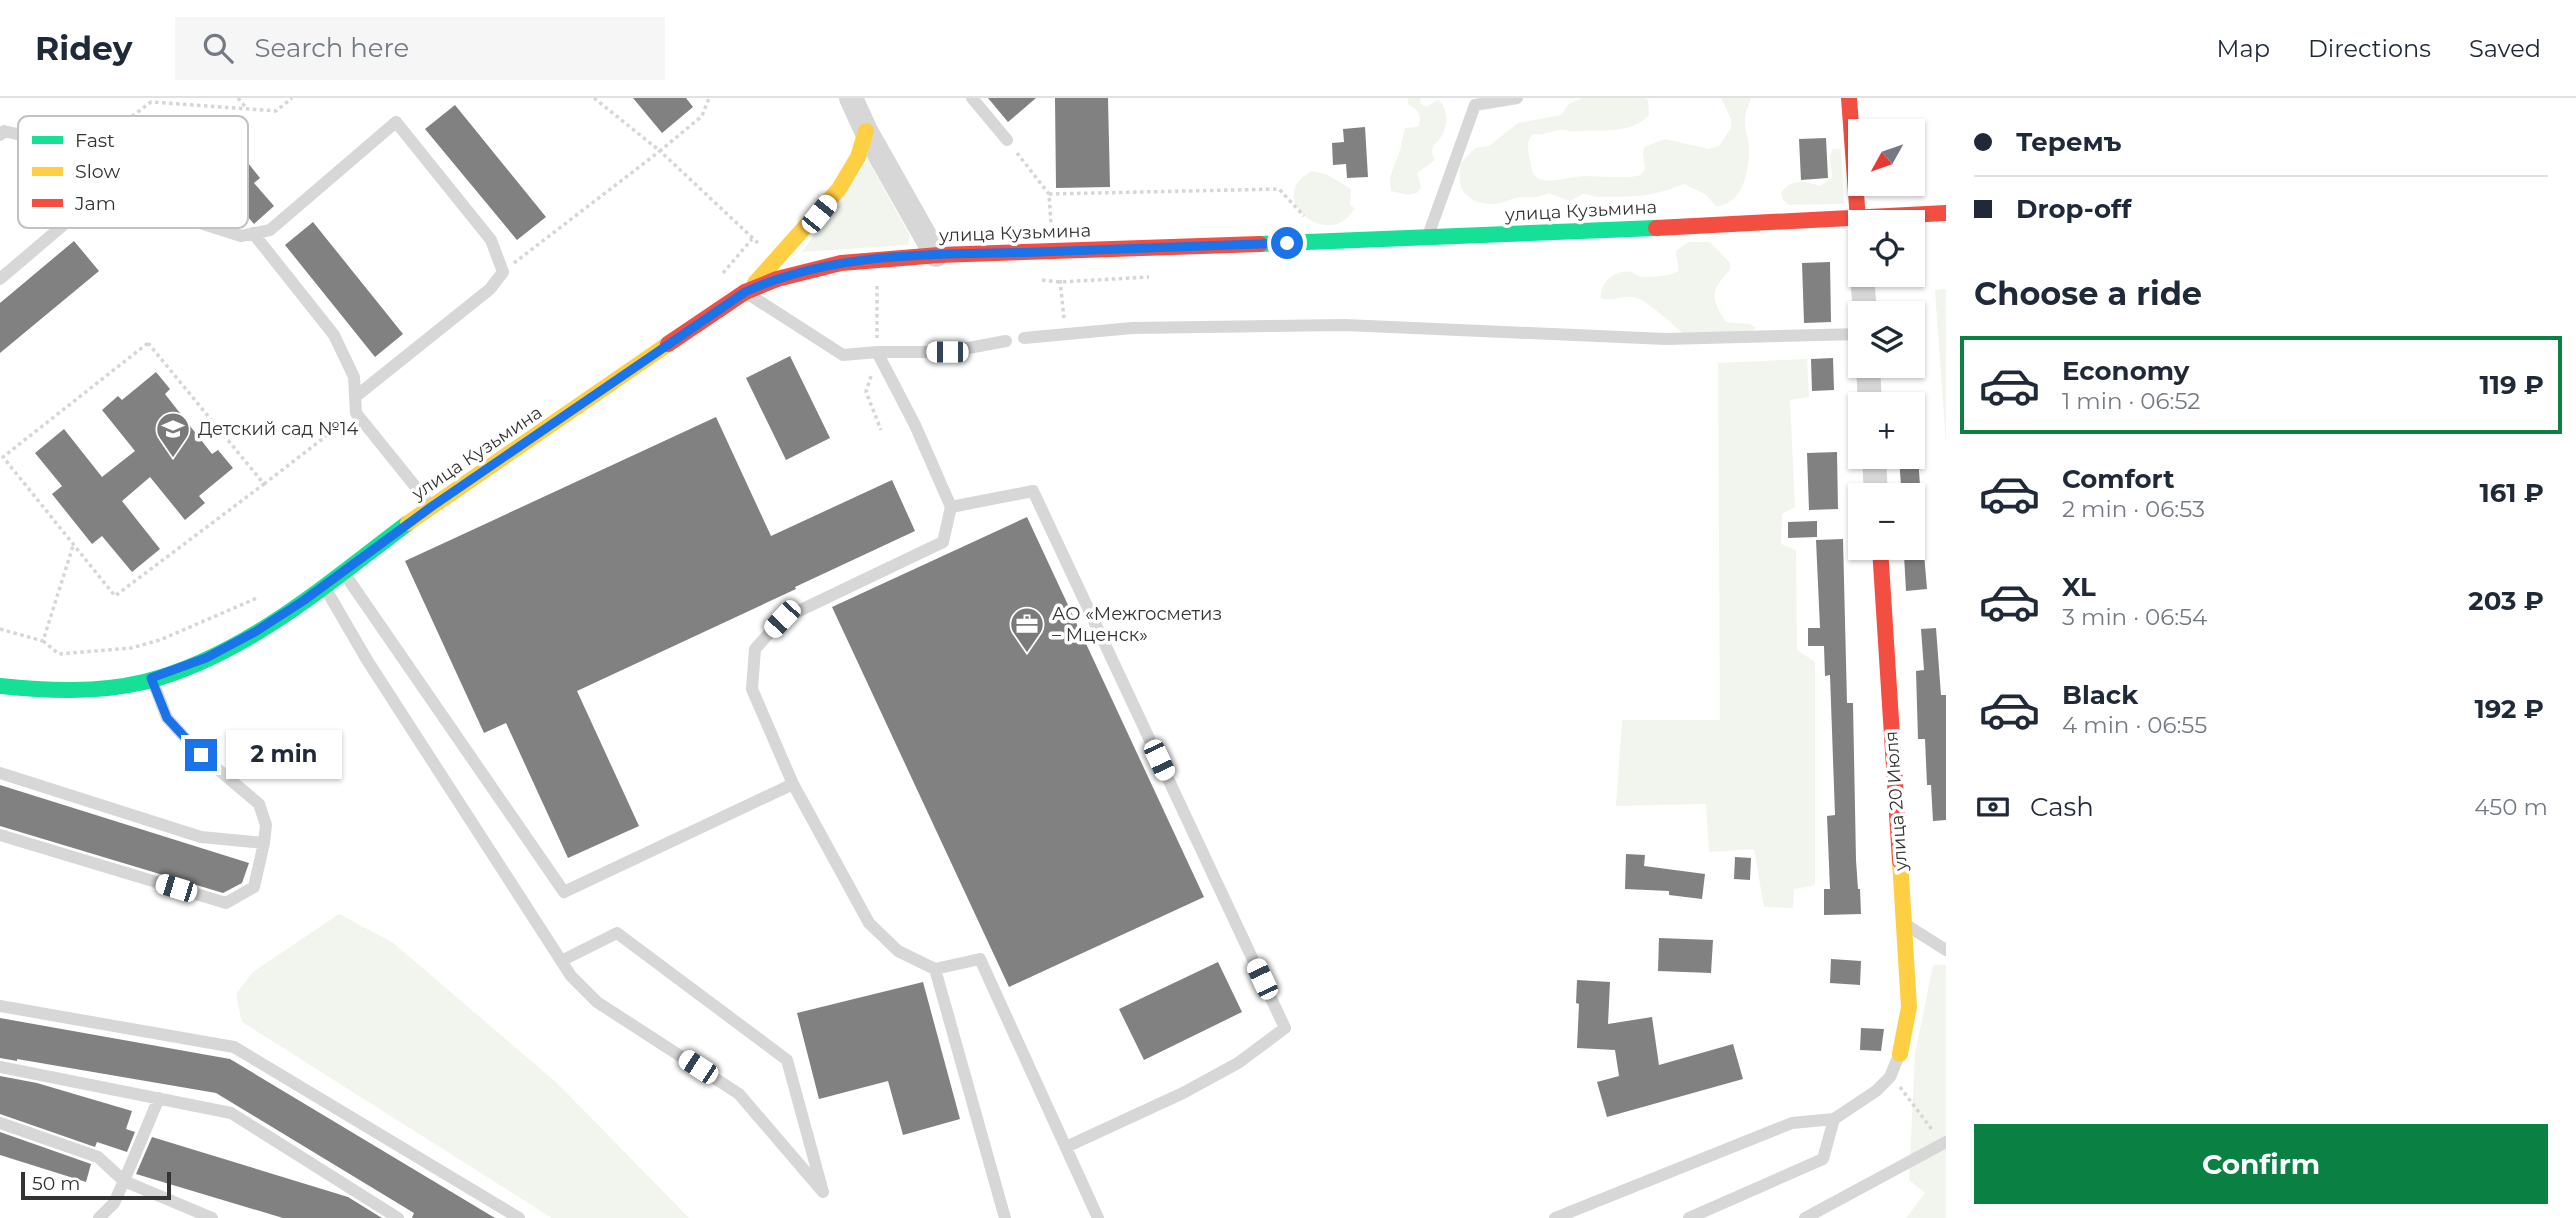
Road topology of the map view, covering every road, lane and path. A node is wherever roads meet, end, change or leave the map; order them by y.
1 (238, 98) edge
2 (292, 98) edge
3 (594, 98) edge
4 (709, 98) edge
5 (852, 98) edge
6 (972, 98) edge
7 (1517, 98) edge
8 (1849, 98) edge
9 (247, 109) junction
10 (132, 116) edge
11 (866, 131) junction
12 (18, 134) edge
13 (0, 135) edge
14 (1007, 140) dead end
15 (1049, 194) dead end
16 (1859, 210) edge
17 (1946, 213) edge
18 (1925, 214) edge
19 (1848, 219) edge
20 (60, 228) edge
21 (216, 228) edge
22 (253, 233) junction
23 (1428, 237) junction
24 (1313, 242) junction
25 (936, 254) junction
26 (0, 279) edge
27 (745, 292) junction
28 (1848, 334) edge
29 (1024, 338) dead end
30 (1006, 341) dead end
31 (877, 352) junction
32 (355, 397) junction
33 (356, 413) junction
34 (264, 484) junction
35 (431, 507) junction
36 (951, 507) junction
37 (73, 545) junction
38 (1881, 560) edge
39 (343, 572) junction
40 (324, 586) junction
41 (0, 629) edge
42 (151, 678) junction
43 (0, 686) edge
44 (0, 773) edge
45 (793, 784) junction
46 (0, 835) edge
47 (264, 844) junction
48 (1903, 923) junction
49 (1946, 950) edge
50 (561, 961) junction
51 (935, 969) junction
52 (0, 1006) edge
53 (1900, 1054) joint
54 (0, 1067) edge
55 (1890, 1077) junction
56 (159, 1098) junction
57 (1834, 1119) junction
58 (0, 1124) edge
59 (1944, 1144) edge
60 (1066, 1147) junction
61 (124, 1181) junction
62 (99, 1218) edge
63 (212, 1218) edge
64 (398, 1218) edge
65 (519, 1218) edge
66 (1005, 1218) edge
67 (1098, 1218) edge
68 (1555, 1218) edge
69 (1689, 1218) edge
70 (1805, 1218) edge

1 - 9 path
2 - 9 path
3 - 4 path
5 - 11 street
6 - 14 lane
7 - 23 lane
8 - 16 main road
9 - 10 path
11 - 25 street
11 - 27 main road
12 - 13 lane
15 - 24 path
17 - 18 main road, улица Кузьмина
19 - 23 main road, улица Кузьмина
20 - 26 lane
21 - 22 lane
22 - 32 lane
22 - 32 lane
23 - 24 main road, улица Кузьмина
24 - 25 main road, улица Кузьмина
25 - 27 main road, улица Кузьмина
27 - 31 lane
27 - 35 main road, улица Кузьмина
28 - 29 lane
30 - 31 lane
31 - 36 lane
32 - 33 lane
33 - 34 path
33 - 35 lane
34 - 37 path
34 - 37 path
35 - 39 main road, улица Кузьмина
36 - 45 lane
36 - 60 lane
37 - 41 path
38 - 48 main road, улица 20 Июля
39 - 40 main road, улица Кузьмина
39 - 45 lane
40 - 42 main road, улица Кузьмина
40 - 50 lane
42 - 43 main road, улица Кузьмина
42 - 47 lane
44 - 47 lane
45 - 51 lane
46 - 47 lane
48 - 49 lane
48 - 53 main road, улица 20 Июля
50 - 50 lane
51 - 60 lane
51 - 66 lane
52 - 65 lane
53 - 55 lane
54 - 56 lane
55 - 57 lane
55 - 59 path
56 - 61 lane
56 - 64 lane
57 - 68 lane
57 - 69 lane
58 - 61 lane
59 - 70 lane
60 - 67 lane
61 - 62 lane
61 - 63 lane

